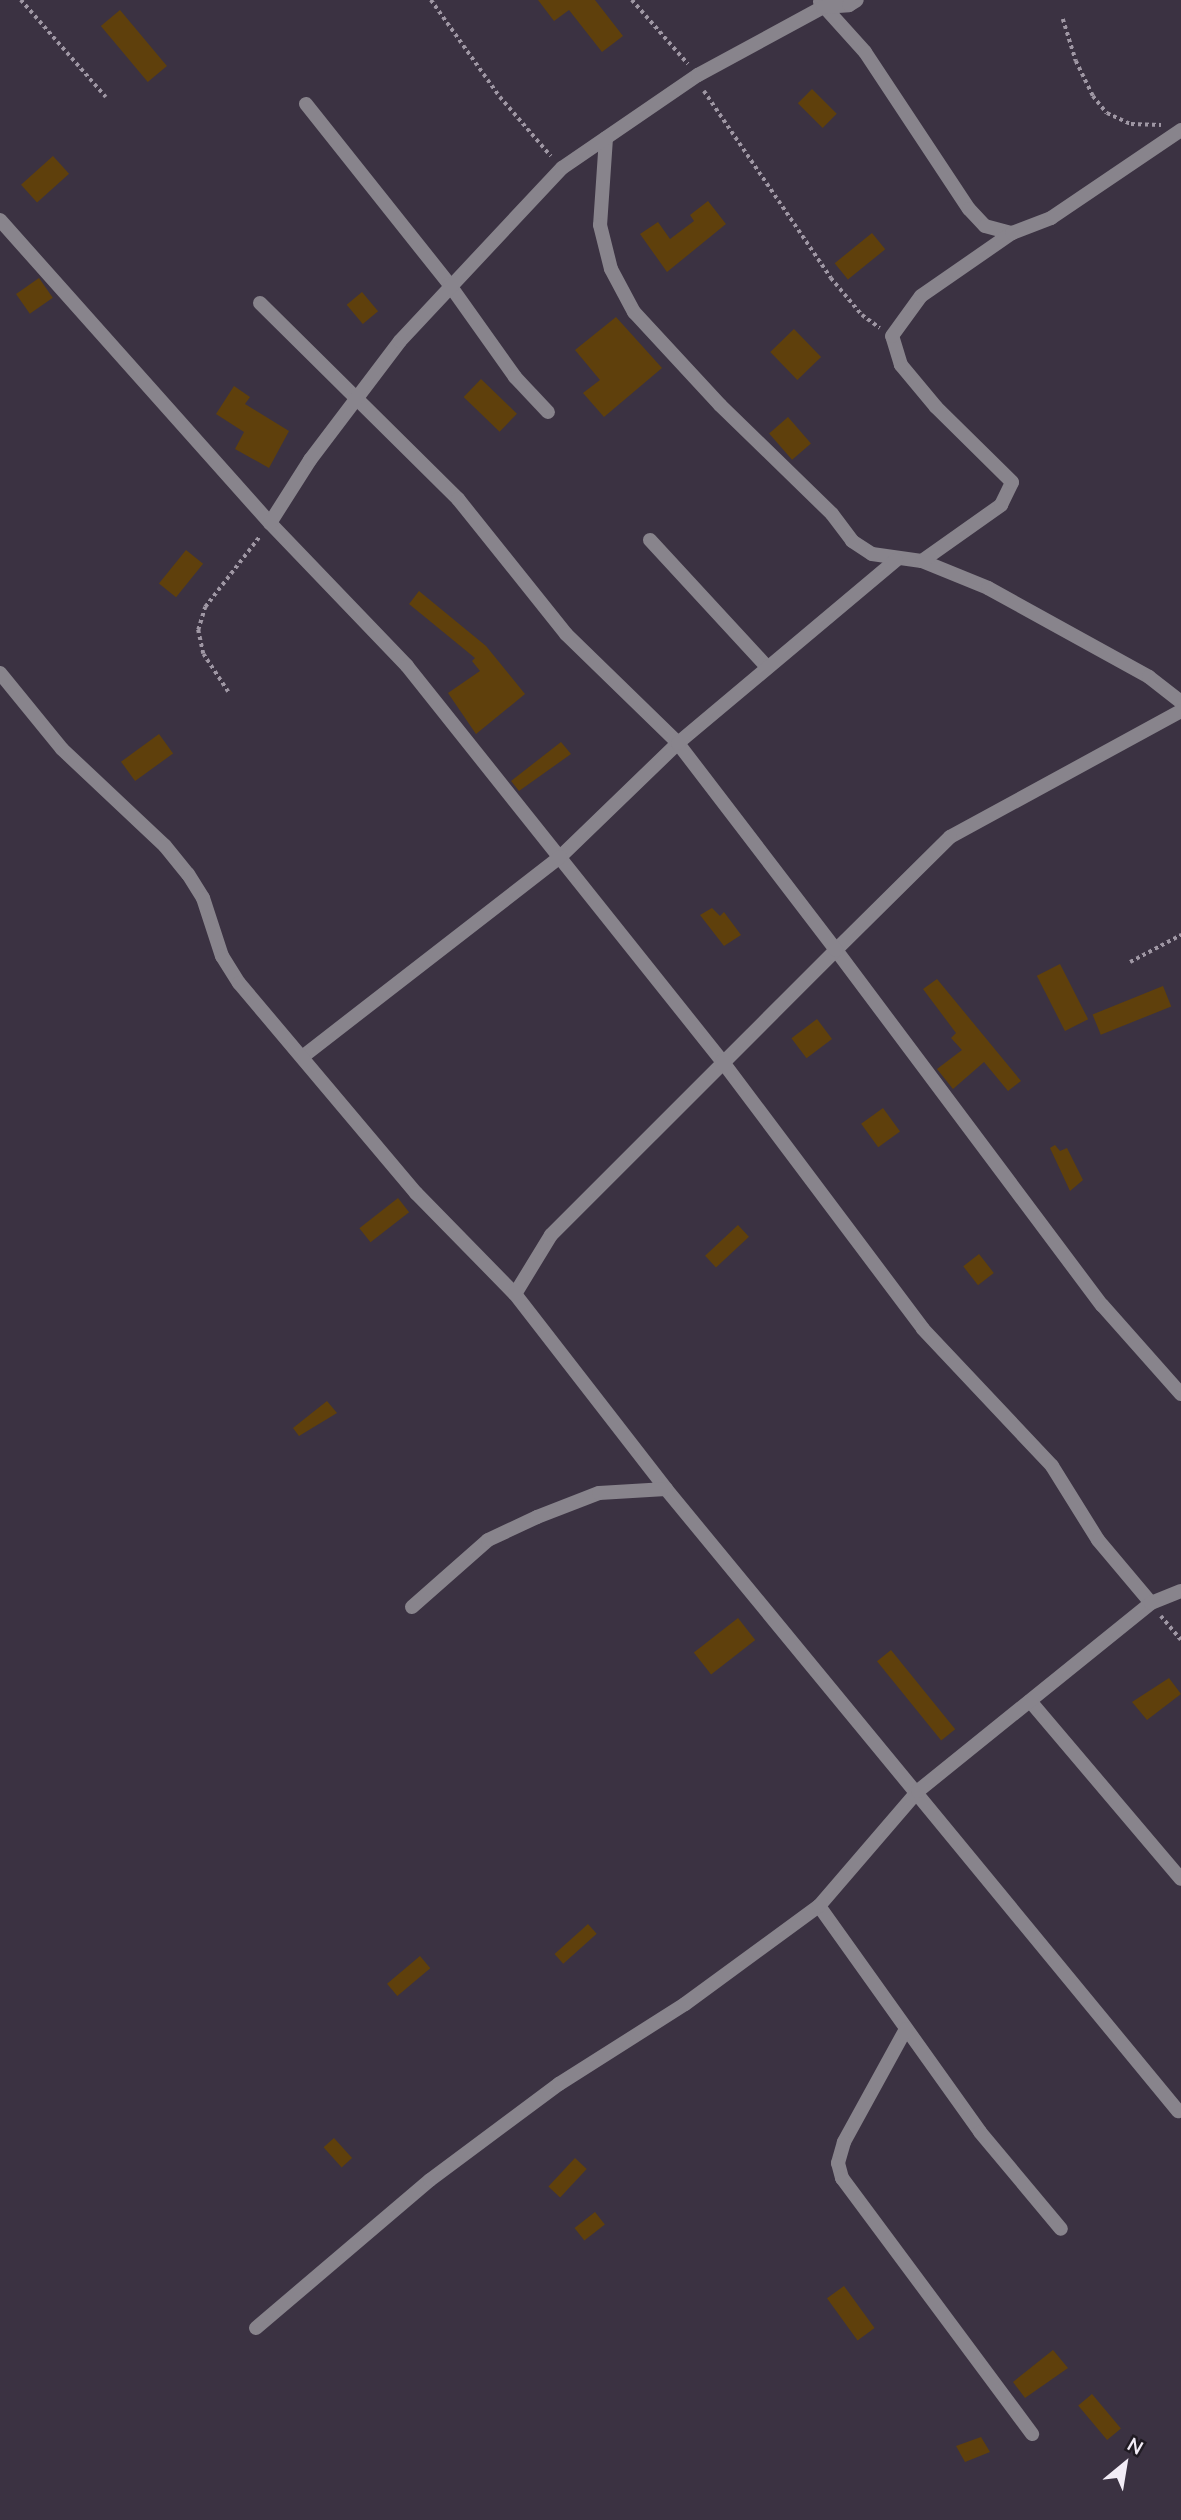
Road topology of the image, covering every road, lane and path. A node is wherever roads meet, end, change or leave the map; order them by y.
1 (22, 0) edge
2 (431, 0) edge
3 (632, 0) edge
4 (857, 0) edge
5 (820, 3) edge
6 (1063, 19) dead end
7 (698, 75) junction
8 (106, 97) dead end
9 (306, 104) dead end
10 (1174, 128) edge
11 (606, 138) junction
12 (562, 168) junction
13 (0, 220) edge
14 (1012, 233) junction
15 (449, 284) junction
16 (260, 303) dead end
17 (891, 336) junction
18 (361, 398) junction
19 (548, 412) dead end
20 (270, 523) junction
21 (650, 540) dead end
22 (895, 559) junction
23 (922, 561) junction
24 (767, 667) junction
25 (0, 673) edge
26 (228, 692) dead end
27 (1181, 702) edge
28 (1181, 711) edge
29 (678, 743) junction
30 (560, 857) junction
31 (1181, 935) edge
32 (836, 950) junction
33 (1130, 962) dead end
34 (303, 1056) junction
35 (722, 1061) junction
36 (515, 1294) junction
37 (1181, 1394) edge
38 (666, 1489) junction
39 (1181, 1591) edge
40 (1151, 1604) junction
41 (412, 1607) dead end
42 (1181, 1640) edge
43 (1030, 1701) junction
44 (918, 1791) junction
45 (1181, 1879) edge
46 (819, 1906) junction
47 (906, 2029) junction
48 (1178, 2110) dead end
49 (1061, 2229) dead end
50 (256, 2328) dead end
51 (1032, 2434) dead end

1 - 8 path
2 - 12 path
3 - 7 path
4 - 5 street
5 - 7 street
5 - 14 street
6 - 10 path
7 - 11 street
7 - 17 path
9 - 15 street
10 - 14 street
11 - 12 street
11 - 22 street
12 - 15 street
13 - 20 street
14 - 17 street
15 - 18 street
15 - 19 street
16 - 18 street
17 - 23 street
18 - 20 street
18 - 29 street
20 - 26 path
20 - 30 street
21 - 24 street
22 - 23 street
22 - 24 street
23 - 27 street
24 - 29 street
25 - 34 street
28 - 32 street
29 - 30 street
29 - 32 street
30 - 34 street
30 - 35 street
31 - 33 path
32 - 35 street
32 - 37 street
34 - 36 street
35 - 36 street
35 - 40 street
36 - 38 street
38 - 41 street
38 - 44 street
39 - 40 street
40 - 42 path
40 - 43 street
43 - 44 street
43 - 45 street
44 - 46 street
44 - 48 street
46 - 47 street
46 - 50 street
47 - 49 street
47 - 51 street

